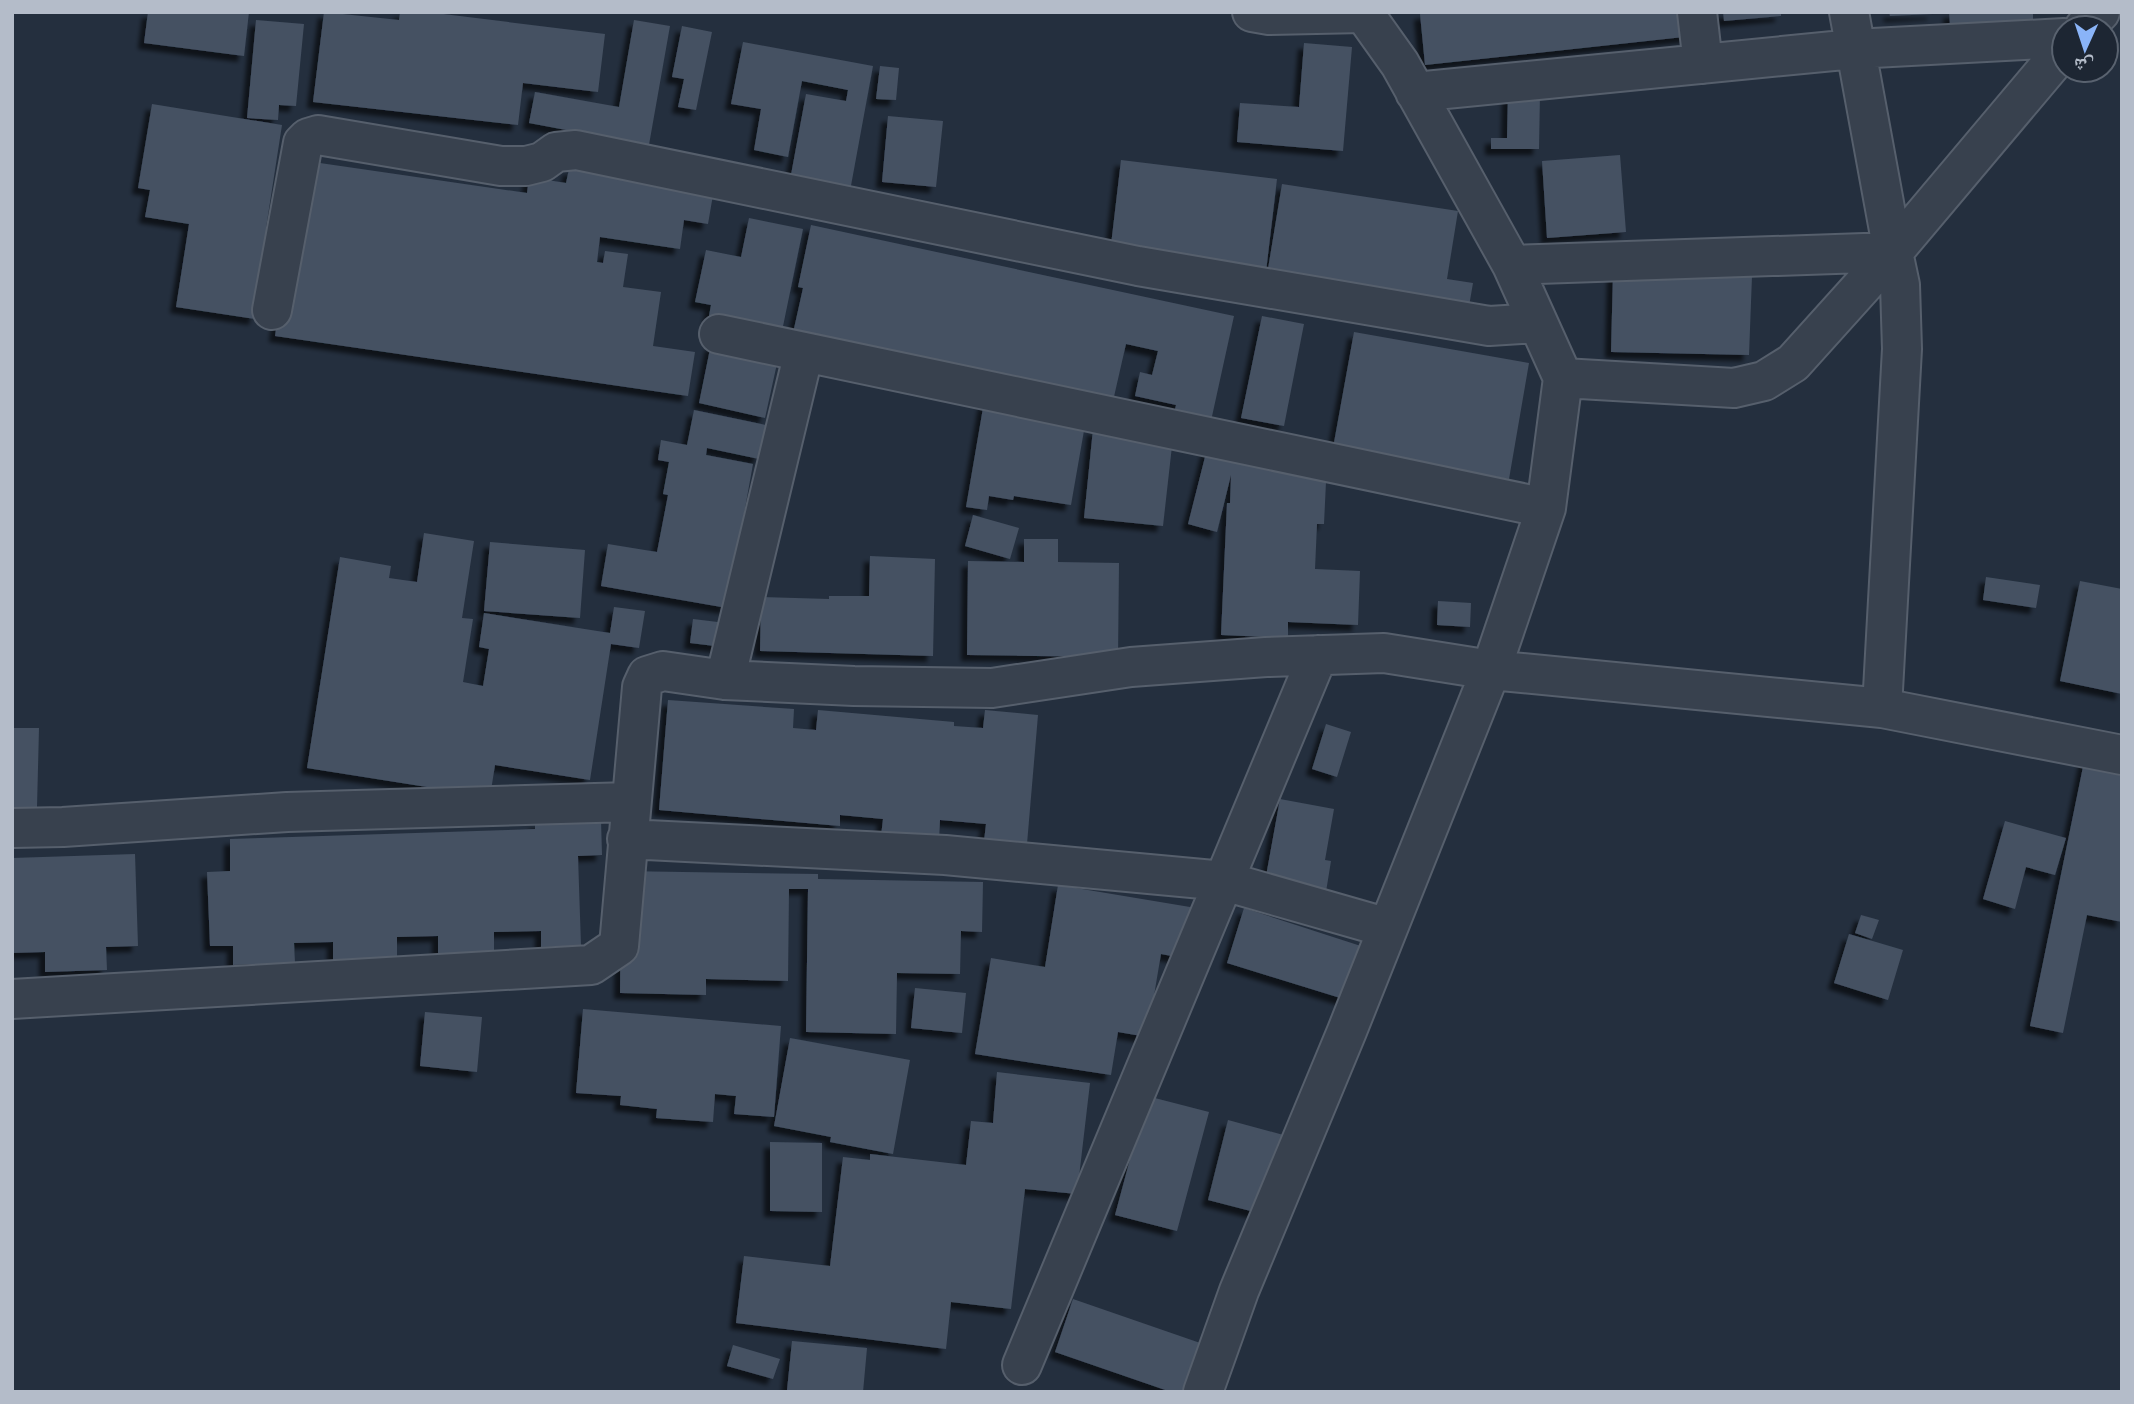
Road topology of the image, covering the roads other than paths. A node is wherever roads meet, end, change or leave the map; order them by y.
1 (1252, 12) edge
2 (1697, 12) edge
3 (1363, 13) edge
4 (1852, 31) edge
5 (2050, 38) edge
6 (1703, 64) junction
7 (2050, 66) edge
8 (1415, 92) junction
9 (1893, 252) junction
10 (1512, 265) junction
11 (272, 310) dead end
12 (1538, 323) junction
13 (719, 334) dead end
14 (804, 352) junction
15 (1563, 379) junction
16 (1546, 508) junction
17 (1318, 655) junction
18 (1491, 670) junction
19 (725, 680) junction
20 (1882, 708) junction
21 (2122, 755) edge
22 (630, 802) junction
23 (12, 828) edge
24 (627, 839) junction
25 (1224, 881) junction
26 (1388, 928) junction
27 (12, 999) edge
28 (1022, 1365) dead end
29 (1203, 1392) edge

1 - 3 street
2 - 6 street
3 - 8 street
4 - 5 street
4 - 6 street
4 - 9 street
6 - 8 street
7 - 9 street
8 - 10 street
9 - 10 street
9 - 15 street
9 - 20 street
10 - 12 street
11 - 12 street
12 - 15 street
13 - 14 street
14 - 16 street
14 - 19 street
15 - 16 street
16 - 18 street
17 - 18 street
17 - 19 street
17 - 25 street
18 - 20 street
18 - 26 street
19 - 22 street
20 - 21 street
22 - 23 street
22 - 24 street
24 - 25 street
24 - 27 street
25 - 26 street
25 - 28 street
26 - 29 street

